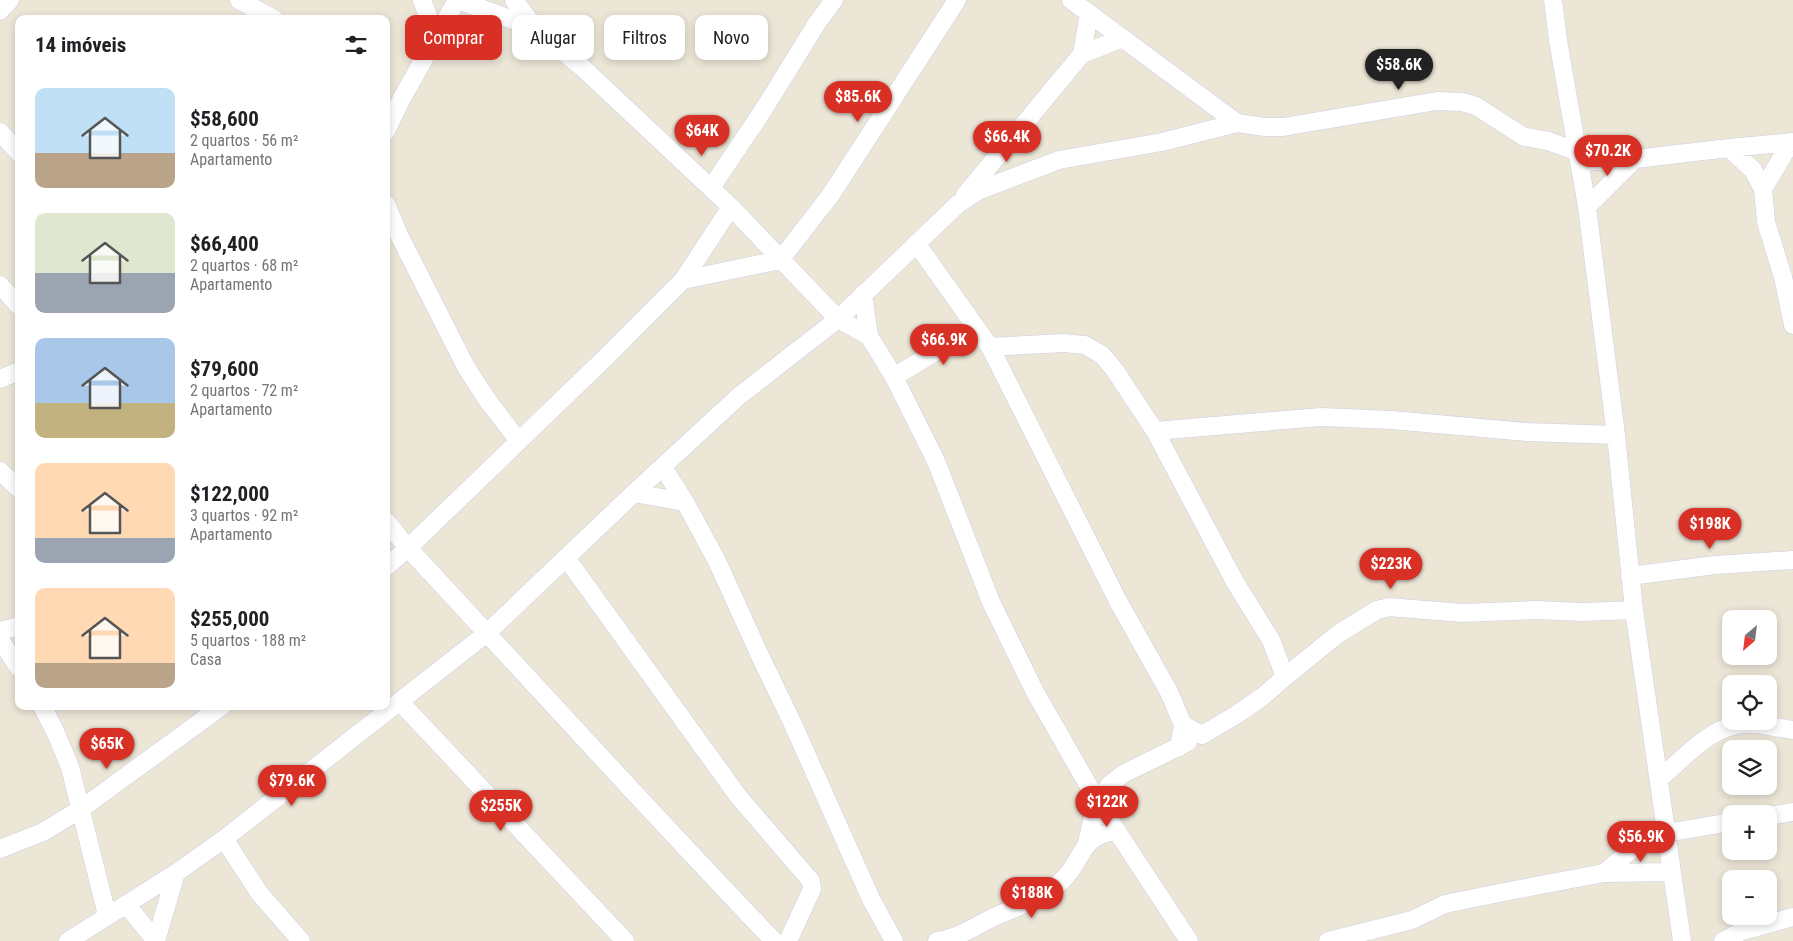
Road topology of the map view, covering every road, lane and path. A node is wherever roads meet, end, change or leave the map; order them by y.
1 (10, 0) edge
2 (239, 0) edge
3 (422, 0) edge
4 (514, 0) edge
5 (834, 0) edge
6 (957, 0) edge
7 (1071, 0) edge
8 (1553, 0) edge
9 (452, 2) edge
10 (0, 10) edge
11 (1089, 13) junction
12 (267, 15) edge
13 (428, 15) edge
14 (446, 15) edge
15 (525, 15) edge
16 (512, 21) edge
17 (1122, 38) junction
18 (1082, 54) junction
19 (424, 60) edge
20 (573, 60) edge
21 (1570, 114) junction
22 (390, 123) edge
23 (1237, 123) junction
24 (0, 132) edge
25 (1548, 141) junction
26 (1792, 142) edge
27 (1729, 148) junction
28 (15, 149) edge
29 (1579, 157) junction
30 (1635, 160) junction
31 (711, 188) junction
32 (1763, 189) junction
33 (958, 204) junction
34 (732, 207) junction
35 (1587, 208) junction
36 (390, 214) edge
37 (916, 243) junction
38 (780, 260) junction
39 (683, 280) junction
40 (1788, 281) edge
41 (0, 285) edge
42 (863, 294) junction
43 (15, 302) edge
44 (838, 319) junction
45 (1793, 325) edge
46 (976, 327) junction
47 (869, 336) junction
48 (990, 347) junction
49 (15, 373) edge
50 (894, 377) junction
51 (0, 379) edge
52 (1155, 431) junction
53 (1616, 435) junction
54 (518, 440) junction
55 (664, 467) junction
56 (0, 471) edge
57 (15, 485) edge
58 (634, 493) junction
59 (685, 502) junction
60 (390, 526) edge
61 (408, 548) junction
62 (567, 558) junction
63 (1793, 560) edge
64 (390, 564) edge
65 (1630, 576) junction
66 (1634, 610) junction
67 (15, 627) edge
68 (0, 631) edge
69 (487, 633) junction
70 (0, 640) edge
71 (15, 662) edge
72 (0, 663) edge
73 (15, 667) edge
74 (1285, 677) junction
75 (400, 703) junction
76 (44, 710) edge
77 (217, 710) edge
78 (1183, 725) junction
79 (1793, 730) edge
80 (1202, 734) junction
81 (1178, 747) junction
82 (1659, 779) junction
83 (1099, 804) junction
84 (81, 809) junction
85 (1793, 812) edge
86 (1777, 815) edge
87 (1722, 824) edge
88 (1117, 831) junction
89 (1666, 833) junction
90 (224, 839) junction
91 (1088, 843) junction
92 (0, 849) edge
93 (1672, 872) junction
94 (176, 873) junction
95 (1604, 873) junction
96 (126, 904) junction
97 (107, 915) junction
98 (1793, 916) edge
99 (898, 940) edge
100 (68, 941) edge
101 (156, 941) edge
102 (301, 941) edge
103 (625, 941) edge
104 (774, 941) edge
105 (788, 941) edge
106 (938, 941) edge
107 (1189, 941) edge
108 (1328, 941) edge
109 (1682, 941) edge
110 (1723, 941) edge

1 - 10 street
2 - 12 street
3 - 13 street
4 - 15 street
5 - 31 street
6 - 38 street
7 - 11 street
8 - 21 street
9 - 14 street
9 - 16 street
11 - 17 street
11 - 18 street
17 - 18 street
17 - 23 street
18 - 33 street
19 - 22 street
20 - 31 street
21 - 25 street
21 - 29 street
23 - 25 street
23 - 33 street
24 - 28 street
25 - 29 street
26 - 27 street
26 - 32 street
27 - 30 street
27 - 32 street
29 - 30 street
29 - 35 street
30 - 35 street
31 - 34 street
32 - 40 street
33 - 37 street
34 - 38 street
34 - 39 street
35 - 53 street
36 - 54 street
37 - 42 street
37 - 46 street
38 - 39 street
38 - 44 street
39 - 54 street
40 - 45 street
41 - 43 street
42 - 44 street
42 - 47 street
44 - 47 street
44 - 55 street
46 - 48 street
46 - 50 street
47 - 50 street
48 - 52 street
48 - 78 street
49 - 51 street
50 - 83 street
52 - 53 street
52 - 74 street
53 - 65 street
54 - 61 street
55 - 58 street
55 - 59 street
56 - 57 street
58 - 59 street
58 - 62 street
59 - 99 street
60 - 61 street
61 - 64 street
61 - 69 street
62 - 69 street
62 - 105 street
63 - 65 street
65 - 66 street
66 - 74 street
66 - 82 street
67 - 68 street
69 - 75 street
69 - 104 street
70 - 71 street
72 - 73 street
74 - 80 street
75 - 90 street
75 - 103 street
76 - 84 street
77 - 84 street
78 - 80 street
78 - 81 street
79 - 82 street
80 - 81 street
81 - 83 street
82 - 89 street
83 - 88 street
83 - 91 street
84 - 92 street
84 - 97 street
85 - 86 street
87 - 89 street
88 - 91 street
88 - 107 street
89 - 93 street
89 - 95 street
90 - 94 street
90 - 102 street
91 - 106 street
93 - 95 street
93 - 109 street
94 - 96 street
94 - 101 street
95 - 108 street
96 - 97 street
96 - 101 street
97 - 100 street
98 - 110 street

